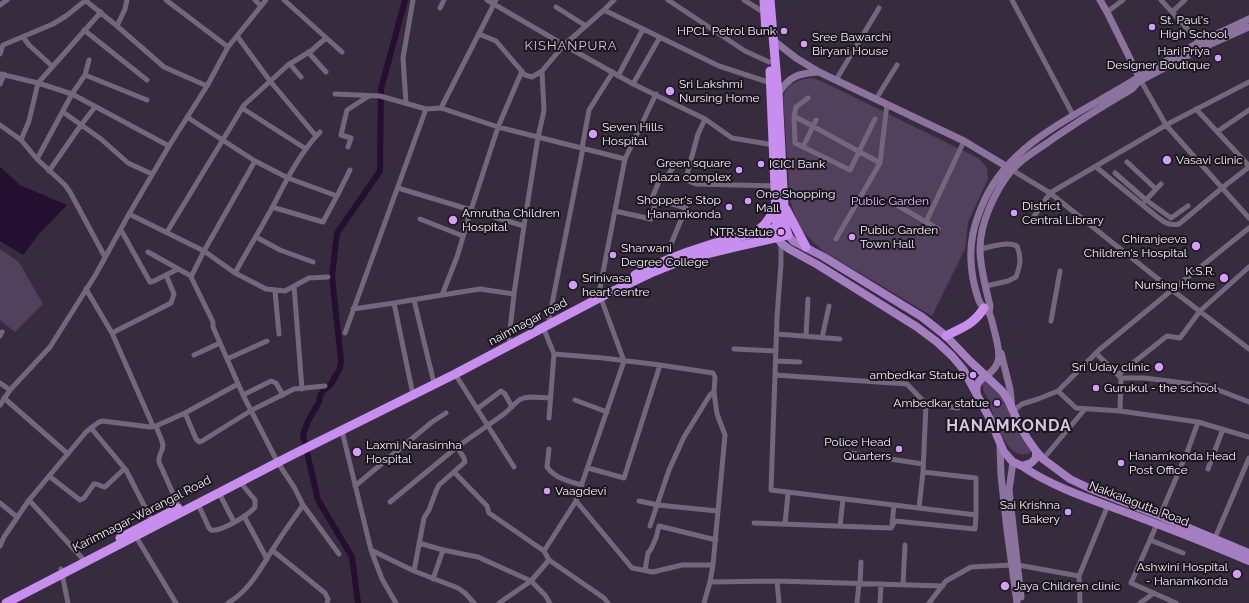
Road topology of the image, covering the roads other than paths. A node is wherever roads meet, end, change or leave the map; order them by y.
1 (7, 0) edge
2 (86, 0) edge
3 (127, 0) edge
4 (166, 0) edge
5 (255, 0) edge
6 (266, 0) edge
7 (284, 0) edge
8 (413, 0) edge
9 (444, 0) edge
10 (487, 0) edge
11 (614, 0) edge
12 (668, 0) edge
13 (744, 0) edge
14 (764, 0) edge
15 (770, 0) edge
16 (1012, 0) edge
17 (1100, 0) edge
18 (1123, 0) edge
19 (1161, 0) edge
20 (1185, 0) edge
21 (495, 2) edge
22 (0, 5) edge
23 (261, 6) junction
24 (556, 7) dead end
25 (440, 8) dead end
26 (879, 8) dead end
27 (604, 10) junction
28 (101, 12) junction
29 (1107, 12) junction
30 (1172, 12) junction
31 (765, 13) junction
32 (1249, 19) edge
33 (117, 26) junction
34 (586, 26) junction
35 (1249, 27) edge
36 (643, 29) junction
37 (84, 30) junction
38 (479, 34) junction
39 (237, 36) junction
40 (23, 37) junction
41 (660, 37) junction
42 (326, 38) junction
43 (773, 40) junction
44 (564, 45) junction
45 (1202, 45) junction
46 (228, 47) junction
47 (308, 52) junction
48 (342, 52) dead end
49 (0, 54) edge
50 (89, 60) dead end
51 (769, 62) junction
52 (290, 64) junction
53 (897, 65) dead end
54 (52, 66) junction
55 (522, 71) junction
56 (542, 71) junction
57 (326, 72) dead end
58 (612, 72) junction
59 (819, 72) junction
60 (2, 74) edge
61 (85, 75) junction
62 (618, 76) junction
63 (301, 77) dead end
64 (1140, 79) junction
65 (147, 80) dead end
66 (836, 80) junction
67 (270, 81) junction
68 (1249, 82) edge
69 (38, 83) junction
70 (771, 83) junction
71 (0, 84) edge
72 (633, 84) junction
73 (207, 86) junction
74 (72, 94) junction
75 (335, 94) dead end
76 (656, 94) junction
77 (778, 94) junction
78 (370, 96) junction
79 (808, 98) dead end
80 (876, 99) junction
81 (147, 100) dead end
82 (406, 103) junction
83 (887, 104) junction
84 (95, 107) junction
85 (242, 108) junction
86 (441, 108) junction
87 (426, 109) junction
88 (1196, 109) junction
89 (1249, 110) edge
90 (63, 112) junction
91 (1073, 115) junction
92 (794, 116) junction
93 (187, 117) junction
94 (875, 118) dead end
95 (705, 119) junction
96 (816, 120) dead end
97 (0, 125) edge
98 (81, 125) junction
99 (1166, 125) junction
100 (498, 127) junction
101 (814, 127) junction
102 (1218, 131) junction
103 (538, 137) junction
104 (20, 140) junction
105 (223, 140) junction
106 (964, 141) junction
107 (774, 145) junction
108 (169, 146) junction
109 (348, 147) dead end
110 (803, 147) junction
111 (582, 148) junction
112 (306, 149) junction
113 (859, 152) junction
114 (37, 159) junction
115 (625, 159) junction
116 (255, 161) junction
117 (1127, 162) dead end
118 (676, 163) dead end
119 (880, 163) junction
120 (1096, 167) junction
121 (1249, 167) edge
122 (1009, 168) junction
123 (350, 170) dead end
124 (49, 171) junction
125 (1115, 173) dead end
126 (152, 174) junction
127 (288, 178) junction
128 (1161, 184) dead end
129 (776, 186) junction
130 (398, 188) junction
131 (1222, 188) junction
132 (1156, 189) junction
133 (1050, 193) junction
134 (337, 196) junction
135 (652, 198) junction
136 (1146, 200) junction
137 (890, 201) dead end
138 (1142, 205) junction
139 (272, 206) junction
140 (1188, 206) dead end
141 (780, 208) junction
142 (471, 210) junction
143 (615, 211) junction
144 (129, 214) junction
145 (1033, 218) dead end
146 (1249, 218) edge
147 (420, 219) dead end
148 (926, 222) junction
149 (524, 226) junction
150 (1249, 228) edge
151 (938, 229) dead end
152 (121, 230) junction
153 (166, 232) junction
154 (754, 234) junction
155 (782, 234) junction
156 (463, 236) junction
157 (256, 237) junction
158 (836, 240) dead end
159 (806, 248) junction
160 (980, 249) junction
161 (204, 251) junction
162 (148, 252) dead end
163 (105, 257) junction
164 (671, 257) junction
165 (313, 262) dead end
166 (1249, 267) edge
167 (178, 269) junction
168 (1060, 271) dead end
169 (235, 272) junction
170 (166, 275) junction
171 (191, 276) junction
172 (328, 277) dead end
173 (294, 286) junction
174 (986, 286) junction
175 (86, 289) junction
176 (1172, 290) junction
177 (275, 291) junction
178 (514, 294) junction
179 (442, 295) junction
180 (600, 295) junction
181 (414, 300) junction
182 (808, 300) dead end
183 (394, 303) junction
184 (829, 306) dead end
185 (354, 309) junction
186 (986, 311) junction
187 (1200, 311) junction
188 (549, 319) junction
189 (1051, 320) dead end
190 (543, 327) junction
191 (112, 333) junction
192 (345, 333) dead end
193 (279, 334) dead end
194 (777, 334) junction
195 (806, 336) junction
196 (946, 336) junction
197 (822, 338) junction
198 (840, 339) dead end
199 (509, 340) junction
200 (267, 341) dead end
201 (220, 343) junction
202 (734, 349) dead end
203 (1249, 349) edge
204 (999, 350) junction
205 (776, 351) junction
206 (1096, 352) junction
207 (554, 354) junction
208 (194, 355) dead end
209 (227, 359) junction
210 (624, 360) junction
211 (776, 361) junction
212 (800, 362) dead end
213 (660, 365) junction
214 (454, 374) junction
215 (775, 375) junction
216 (986, 376) junction
217 (1120, 376) junction
218 (433, 379) junction
219 (0, 383) edge
220 (238, 384) junction
221 (325, 386) dead end
222 (302, 389) junction
223 (10, 390) junction
224 (412, 390) junction
225 (1058, 391) junction
226 (714, 392) junction
227 (243, 394) junction
228 (283, 395) junction
229 (977, 395) junction
230 (4, 398) junction
231 (551, 398) junction
232 (575, 400) dead end
233 (1249, 402) edge
234 (926, 404) junction
235 (0, 405) edge
236 (512, 407) junction
237 (958, 408) dead end
238 (477, 409) junction
239 (1085, 409) junction
240 (252, 410) junction
241 (1013, 410) junction
242 (1120, 411) junction
243 (607, 412) junction
244 (185, 413) junction
245 (446, 413) dead end
246 (549, 418) dead end
247 (1198, 422) junction
248 (155, 426) junction
249 (488, 427) junction
250 (91, 428) junction
251 (1223, 430) junction
252 (342, 431) junction
253 (332, 433) junction
254 (1249, 438) edge
255 (1000, 443) junction
256 (457, 447) junction
257 (549, 450) dead end
258 (1036, 451) junction
259 (851, 453) dead end
260 (68, 454) junction
261 (1249, 458) edge
262 (1043, 459) junction
263 (277, 461) junction
264 (1013, 462) junction
265 (923, 464) junction
266 (1022, 466) junction
267 (514, 467) dead end
268 (588, 468) junction
269 (1208, 469) dead end
270 (126, 470) junction
271 (454, 472) junction
272 (923, 472) junction
273 (49, 476) junction
274 (240, 482) junction
275 (582, 485) junction
276 (355, 486) junction
277 (788, 492) junction
278 (219, 493) junction
279 (843, 499) junction
280 (29, 500) junction
281 (576, 501) junction
282 (639, 501) dead end
283 (390, 502) dead end
284 (0, 503) edge
285 (198, 504) junction
286 (303, 505) junction
287 (658, 505) junction
288 (894, 505) junction
289 (1108, 505) junction
290 (179, 507) junction
291 (919, 508) junction
292 (718, 511) junction
293 (976, 515) junction
294 (244, 516) junction
295 (17, 517) junction
296 (1158, 520) junction
297 (152, 521) junction
298 (234, 522) junction
299 (754, 524) dead end
300 (785, 524) junction
301 (650, 526) dead end
302 (840, 526) junction
303 (891, 528) junction
304 (135, 534) junction
305 (1215, 538) junction
306 (716, 540) junction
307 (1150, 540) junction
308 (419, 543) junction
309 (905, 545) dead end
310 (0, 546) edge
311 (272, 550) junction
312 (371, 550) junction
313 (443, 550) junction
314 (544, 551) junction
315 (1183, 553) dead end
316 (1249, 553) edge
317 (339, 554) dead end
318 (82, 558) junction
319 (267, 559) junction
320 (549, 560) junction
321 (861, 562) dead end
322 (1249, 562) edge
323 (713, 565) junction
324 (1015, 565) junction
325 (645, 570) junction
326 (414, 571) junction
327 (62, 572) junction
328 (1079, 576) junction
329 (433, 579) junction
330 (531, 581) junction
331 (777, 581) junction
332 (710, 582) junction
333 (859, 583) junction
334 (881, 584) junction
335 (903, 584) junction
336 (943, 586) junction
337 (1154, 593) junction
338 (0, 599) edge
339 (6, 603) edge
340 (68, 603) edge
341 (176, 603) edge
342 (228, 603) edge
343 (327, 603) edge
344 (396, 603) edge
345 (474, 603) edge
346 (499, 603) edge
347 (550, 603) edge
348 (608, 603) edge
349 (704, 603) edge
350 (779, 603) edge
351 (857, 603) edge
352 (880, 603) edge
353 (929, 603) edge
354 (1017, 603) edge
355 (1022, 603) edge
356 (1080, 603) edge
357 (1140, 603) edge
358 (1176, 603) edge

1 - 22 street
2 - 28 street
2 - 40 street
3 - 33 street
4 - 46 street
5 - 23 street
6 - 23 street
7 - 42 street
8 - 82 street
9 - 25 street
10 - 21 street
11 - 27 street
12 - 51 street
13 - 31 street
14 - 31 highway
15 - 43 highway
16 - 91 street
17 - 29 street
18 - 29 street
19 - 30 street
20 - 30 street
21 - 38 street
21 - 44 street
23 - 39 street
24 - 34 street
26 - 66 street
27 - 34 street
27 - 36 street
28 - 33 street
28 - 37 street
29 - 64 street
30 - 45 street
31 - 51 highway
32 - 45 street
33 - 73 street
34 - 44 street
35 - 45 street
36 - 41 street
36 - 62 street
37 - 54 street
37 - 65 street
38 - 55 street
38 - 86 street
39 - 46 street
39 - 67 street
40 - 49 street
40 - 54 street
41 - 70 street
41 - 72 street
42 - 47 street
42 - 48 street
43 - 59 street
43 - 77 highway
44 - 56 street
44 - 58 street
45 - 64 street
46 - 73 street
47 - 52 street
47 - 57 street
50 - 61 street
51 - 70 highway
52 - 63 street
52 - 67 street
53 - 80 street
54 - 69 street
55 - 56 street
55 - 100 street
56 - 103 street
58 - 62 street
58 - 111 street
59 - 66 street
59 - 77 street
60 - 69 street
60 - 71 street
61 - 74 street
61 - 81 street
62 - 72 street
64 - 91 street
64 - 99 street
64 - 122 street
66 - 80 street
67 - 85 street
67 - 112 street
68 - 88 street
69 - 74 street
69 - 104 street
70 - 107 highway
72 - 76 street
73 - 93 street
74 - 84 street
74 - 90 street
75 - 78 street
76 - 95 street
76 - 115 street
77 - 141 highway
78 - 82 street
78 - 109 street
79 - 92 street
80 - 83 street
82 - 87 street
83 - 106 street
83 - 119 street
84 - 98 street
84 - 108 street
85 - 105 street
85 - 112 street
86 - 87 street
86 - 100 street
87 - 130 street
88 - 99 street
88 - 102 street
89 - 102 street
90 - 98 street
90 - 114 street
91 - 122 street
92 - 101 street
92 - 110 street
93 - 105 street
93 - 108 street
94 - 113 street
95 - 107 street
95 - 129 street
96 - 101 street
97 - 104 street
98 - 124 street
98 - 126 street
99 - 120 street
99 - 131 street
100 - 103 street
100 - 142 street
101 - 110 street
101 - 113 street
102 - 121 street
103 - 111 street
103 - 149 street
104 - 114 street
105 - 116 street
105 - 153 street
106 - 122 street
106 - 148 street
107 - 129 highway
108 - 126 street
110 - 113 street
111 - 115 street
111 - 188 street
112 - 127 street
113 - 119 street
114 - 124 street
115 - 143 street
116 - 127 street
116 - 161 street
117 - 132 street
118 - 135 street
119 - 158 street
120 - 133 street
120 - 138 street
121 - 131 street
122 - 133 street
122 - 160 street
122 - 186 street
123 - 134 street
124 - 163 street
125 - 136 street
126 - 144 street
127 - 134 street
127 - 139 street
128 - 132 street
129 - 141 highway
130 - 142 street
130 - 185 street
131 - 138 street
131 - 146 street
132 - 136 street
133 - 145 street
133 - 176 street
134 - 139 street
135 - 143 street
135 - 164 street
136 - 138 street
136 - 140 street
137 - 148 street
139 - 157 street
141 - 154 highway
141 - 155 highway
141 - 159 highway
142 - 149 street
142 - 156 street
143 - 180 street
144 - 152 street
144 - 153 street
147 - 156 street
148 - 151 street
149 - 178 street
150 - 176 street
152 - 163 street
152 - 170 street
153 - 161 street
154 - 155 highway
154 - 164 highway
155 - 159 main road
155 - 180 highway, naimnagar road
155 - 194 street
155 - 229 main road
156 - 179 street
157 - 165 street
157 - 169 street
159 - 196 main road
160 - 174 street
160 - 174 street
161 - 169 street
161 - 171 street
162 - 167 street
163 - 175 street
164 - 180 highway
166 - 187 street
167 - 170 street
167 - 171 street
168 - 189 street
169 - 177 street
170 - 191 street
171 - 201 street
172 - 173 street
173 - 177 street
173 - 222 street
174 - 186 street
175 - 191 street
175 - 223 street
176 - 187 street
176 - 206 street
177 - 193 street
178 - 179 street
178 - 199 street
179 - 181 street
180 - 188 highway
180 - 190 highway, naimnagar road
180 - 210 street
181 - 183 street
181 - 218 street
182 - 195 street
183 - 185 street
183 - 224 street
184 - 197 street
185 - 192 street
186 - 196 highway
186 - 204 street
187 - 203 street
187 - 217 street
188 - 199 highway
190 - 207 street
190 - 214 highway, naimnagar road
191 - 248 street
194 - 195 street
194 - 205 street
195 - 197 street
196 - 216 main road
197 - 198 street
199 - 218 highway
200 - 209 street
201 - 208 street
201 - 209 street
202 - 205 street
204 - 216 street
204 - 241 street
205 - 211 street
206 - 217 street
206 - 225 street
207 - 210 street
207 - 231 street
209 - 220 street
210 - 213 street
210 - 243 street
211 - 212 street
211 - 215 street
213 - 226 street
213 - 268 street
214 - 238 street
214 - 252 highway, naimnagar road
215 - 234 street
215 - 277 street
216 - 229 main road
216 - 241 main road
217 - 233 street
217 - 242 street
218 - 224 highway
219 - 223 street
220 - 227 street
220 - 244 street
221 - 222 street
222 - 228 street
223 - 230 street
224 - 253 highway
225 - 239 street
225 - 241 street
226 - 287 street
226 - 292 street
227 - 228 street
227 - 240 street
228 - 240 street
229 - 255 main road
230 - 235 street
230 - 260 street
231 - 236 street
231 - 246 street
232 - 243 street
234 - 237 street
234 - 265 street
236 - 238 street
236 - 249 street
238 - 249 street
239 - 242 street
239 - 262 street
240 - 244 street
240 - 263 street
241 - 258 main road
242 - 247 street
243 - 268 street
244 - 248 street
245 - 276 street
247 - 251 street
247 - 296 street
248 - 250 street
248 - 290 street
249 - 256 street
249 - 267 street
250 - 260 street
250 - 270 street
251 - 254 street
251 - 269 street
252 - 253 highway, naimnagar road
252 - 276 street
253 - 263 highway, Karimnagar-Warangal Road
255 - 264 main road
255 - 324 street
256 - 271 street
256 - 283 street
257 - 275 street
258 - 262 main road
258 - 266 main road
259 - 265 street
260 - 273 street
261 - 305 street
262 - 296 main road
263 - 274 highway, Karimnagar-Warangal Road
263 - 286 street
263 - 290 highway, Karimnagar-Warangal Road
264 - 266 main road, Nakkalagutta Road
264 - 324 street
265 - 272 street
266 - 289 main road, Nakkalagutta Road
268 - 275 street
270 - 273 street
270 - 297 street
271 - 308 street
271 - 314 street
272 - 291 street
272 - 293 street
273 - 280 street
274 - 278 highway, Karimnagar-Warangal Road
274 - 294 street
275 - 281 street
276 - 312 street
277 - 279 street
277 - 300 street
278 - 285 highway, Karimnagar-Warangal Road
278 - 298 street
279 - 288 street
279 - 302 street
280 - 295 street
280 - 318 street
281 - 314 street
281 - 325 street
282 - 287 street
284 - 295 street
285 - 298 street
285 - 304 highway, Karimnagar-Warangal Road
286 - 311 street
286 - 317 street
287 - 292 street
287 - 301 street
288 - 291 street
288 - 303 street
289 - 296 main road, Nakkalagutta Road
289 - 328 street
290 - 297 highway, Karimnagar-Warangal Road
291 - 293 street
292 - 306 street
293 - 303 street
294 - 298 street
294 - 319 street
295 - 310 street
296 - 305 main road
296 - 307 street
296 - 322 main road, Nakkalagutta Road
297 - 304 highway, Karimnagar-Warangal Road
299 - 300 street
300 - 302 street
302 - 303 street
304 - 318 highway, Karimnagar-Warangal Road
304 - 327 highway, Karimnagar-Warangal Road
304 - 341 street
305 - 316 main road
306 - 323 street
306 - 325 street
307 - 315 street
307 - 337 street
308 - 313 street
308 - 326 street
309 - 335 street
311 - 319 street
311 - 343 street
312 - 326 street
312 - 344 street
313 - 329 street
313 - 330 street
314 - 320 street
318 - 327 highway, Karimnagar-Warangal Road
319 - 342 street
320 - 330 street
320 - 348 street
321 - 333 street
323 - 325 street
323 - 332 street
324 - 328 street
324 - 336 street
324 - 354 street
324 - 355 street
326 - 329 street
327 - 338 highway, Karimnagar-Warangal Road
327 - 339 highway, Karimnagar-Warangal Road
327 - 340 street
328 - 356 street
329 - 345 street
330 - 346 street
330 - 347 street
331 - 332 street
331 - 333 street
331 - 350 street
332 - 349 street
333 - 334 street
333 - 351 street
334 - 335 street
334 - 352 street
335 - 336 street
336 - 353 street
337 - 357 street
337 - 358 street

